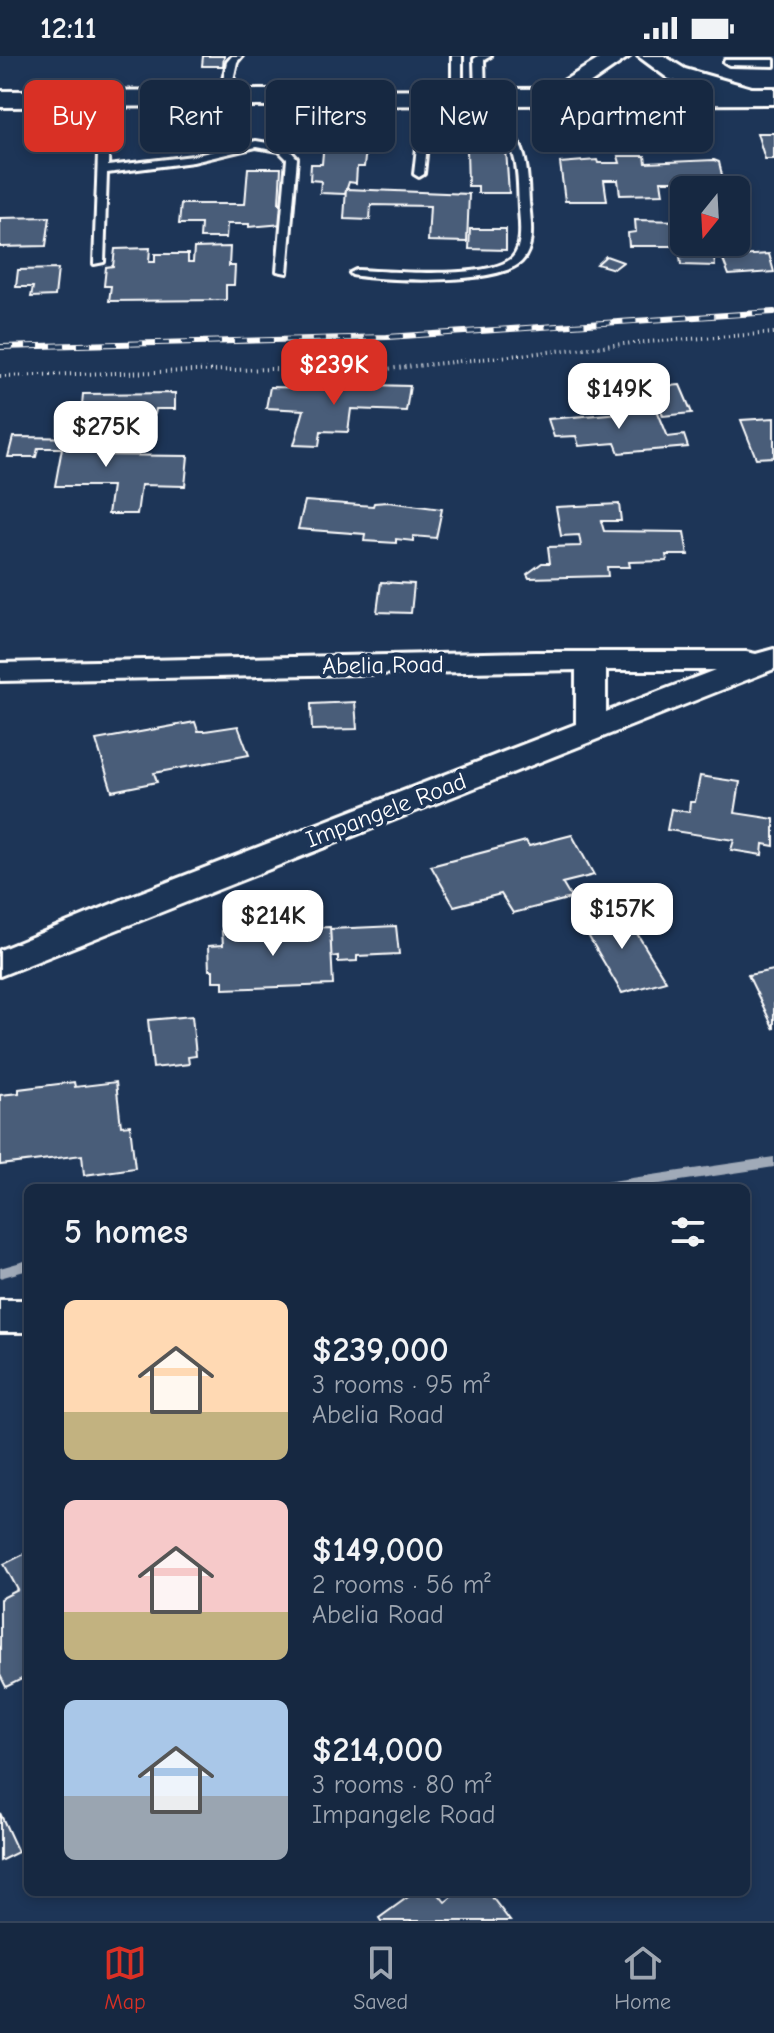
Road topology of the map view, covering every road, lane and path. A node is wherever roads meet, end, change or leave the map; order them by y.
1 (237, 56) edge
2 (457, 56) edge
3 (486, 56) edge
4 (619, 56) edge
5 (649, 56) edge
6 (729, 62) dead end
7 (774, 63) edge
8 (228, 80) edge
9 (464, 80) edge
10 (473, 80) edge
11 (581, 80) edge
12 (713, 96) edge
13 (764, 96) edge
14 (411, 97) edge
15 (250, 98) edge
16 (0, 99) edge
17 (24, 99) edge
18 (516, 147) edge
19 (103, 152) edge
20 (422, 152) edge
21 (102, 170) junction
22 (419, 174) dead end
23 (98, 262) dead end
24 (283, 271) dead end
25 (356, 273) dead end
26 (774, 333) edge
27 (0, 376) edge
28 (770, 659) edge
29 (591, 661) junction
30 (0, 672) edge
31 (591, 728) junction
32 (0, 964) edge
33 (0, 1316) edge
34 (24, 1316) edge

1 - 8 lane
2 - 9 lane
3 - 10 lane
4 - 11 street
5 - 13 street
6 - 7 lane
12 - 13 street
14 - 15 street
16 - 17 street
18 - 25 lane
19 - 21 lane
20 - 22 lane
21 - 23 lane
21 - 24 lane
26 - 27 path
28 - 29 street, Abelia Road
28 - 31 street, Impangele Road
29 - 30 street, Abelia Road
29 - 31 street
31 - 32 street, Impangele Road
33 - 34 street

